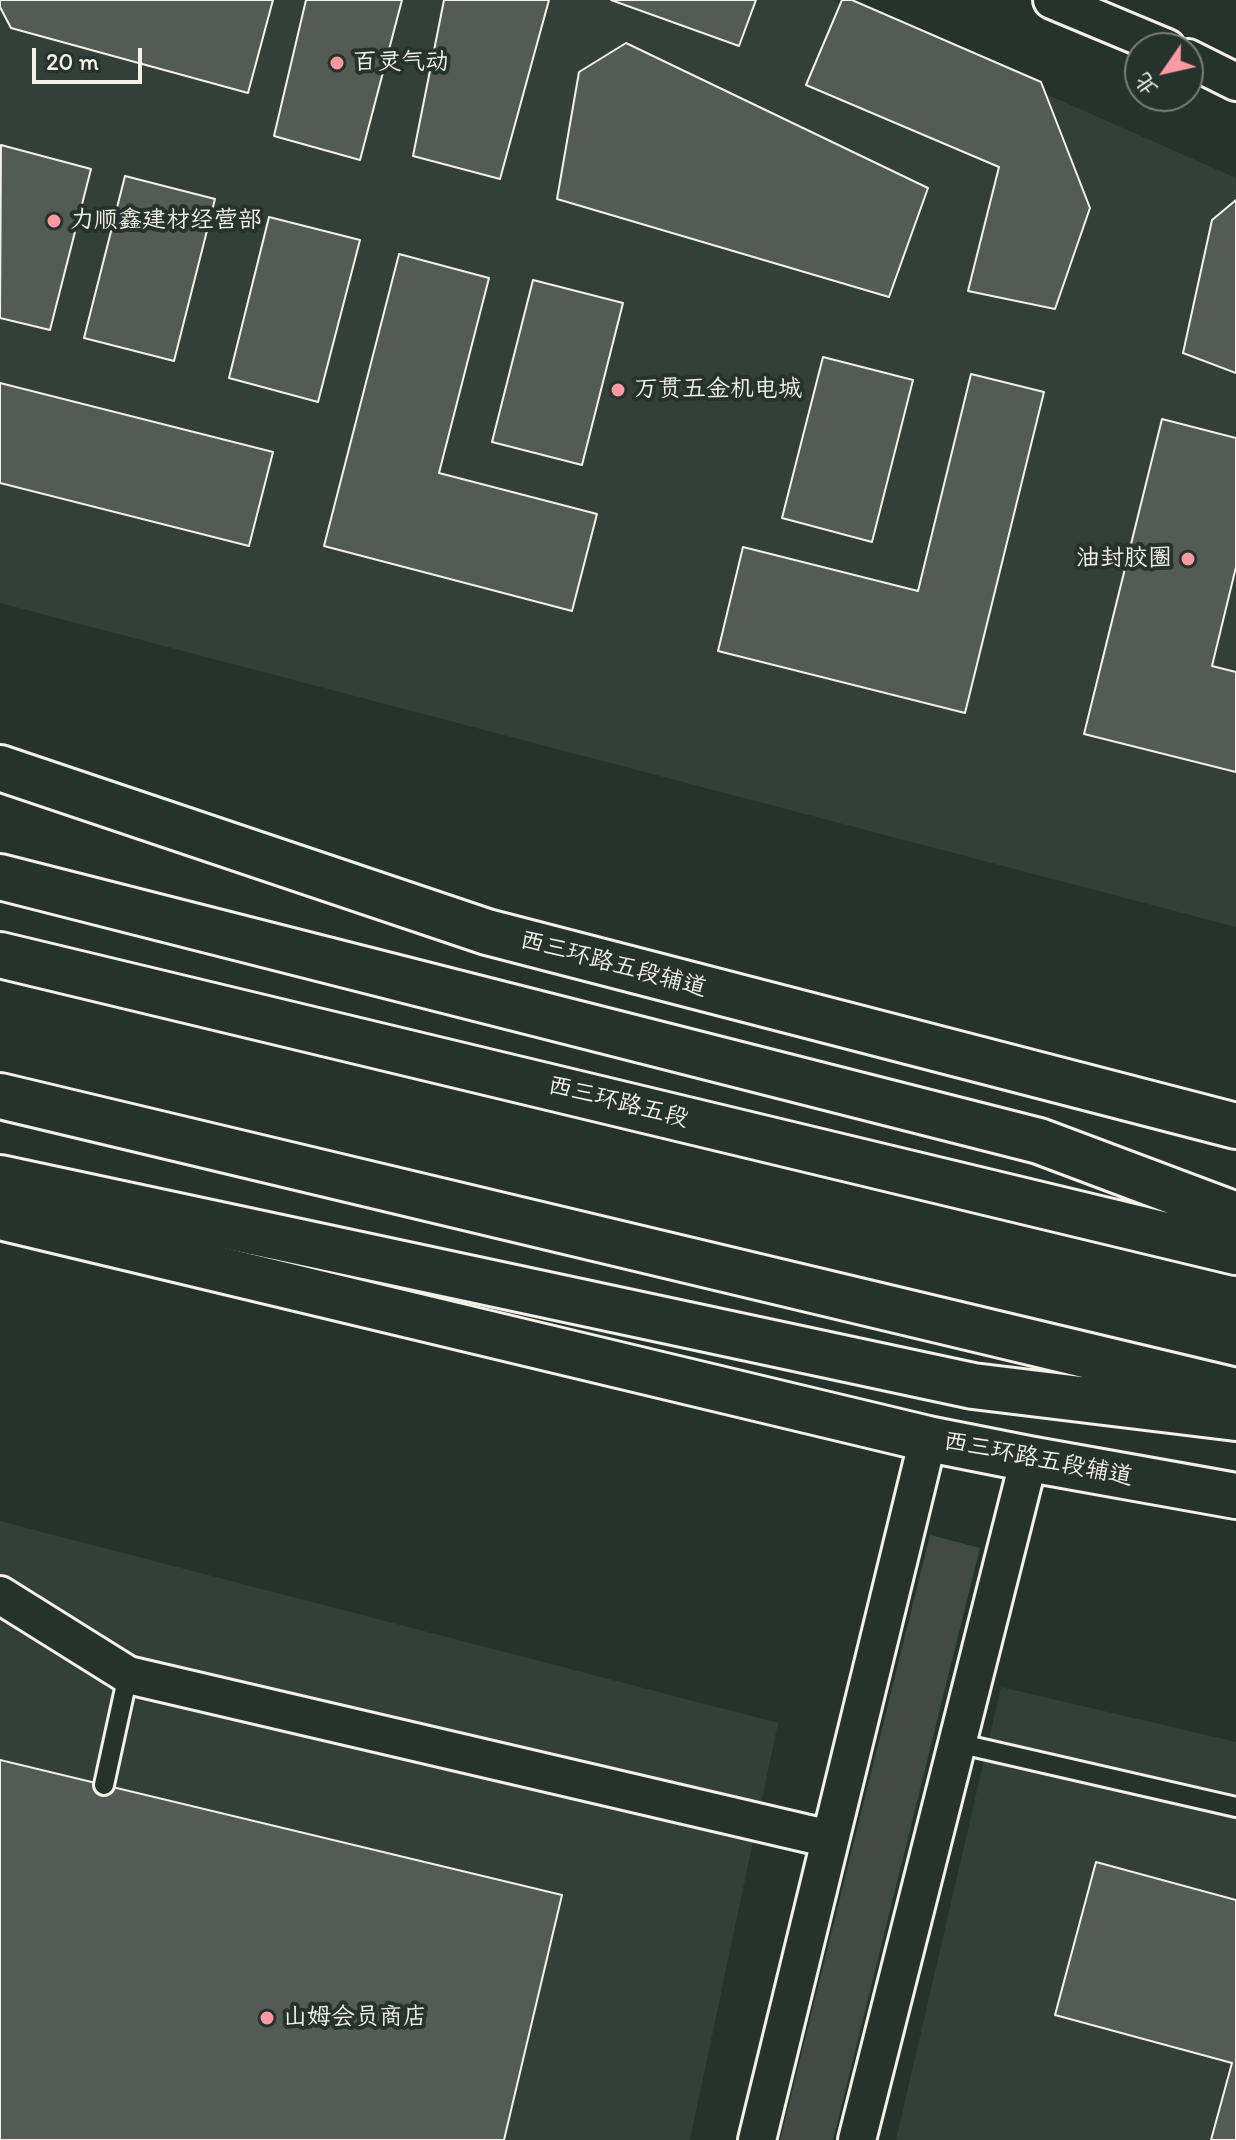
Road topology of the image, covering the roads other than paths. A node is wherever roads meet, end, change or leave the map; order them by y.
1 (1052, 0) edge
2 (1129, 32) edge
3 (1204, 66) edge
4 (1236, 82) edge
5 (0, 768) edge
6 (0, 877) edge
7 (0, 955) edge
8 (0, 1096) edge
9 (1236, 1126) edge
10 (0, 1178) edge
11 (1236, 1215) edge
12 (0, 1217) edge
13 (1236, 1252) edge
14 (1236, 1391) edge
15 (1236, 1418) edge
16 (928, 1439) junction
17 (1029, 1459) junction
18 (1236, 1496) edge
19 (0, 1595) edge
20 (128, 1675) junction
21 (957, 1743) junction
22 (104, 1785) dead end
23 (1236, 1807) edge
24 (830, 1839) junction
25 (757, 2140) edge
26 (857, 2140) edge

1 - 2 street
3 - 4 street
5 - 9 main road, 西三环路五段辅道
6 - 11 main road
7 - 13 main road, 西三环路五段
8 - 14 main road
10 - 15 main road
12 - 16 main road, 西三环路五段辅道
16 - 17 main road, 西三环路五段辅道
16 - 24 street
17 - 18 main road, 西三环路五段辅道
17 - 21 street
19 - 20 street
20 - 22 lane
20 - 24 street
21 - 23 lane
21 - 26 street
24 - 25 street

